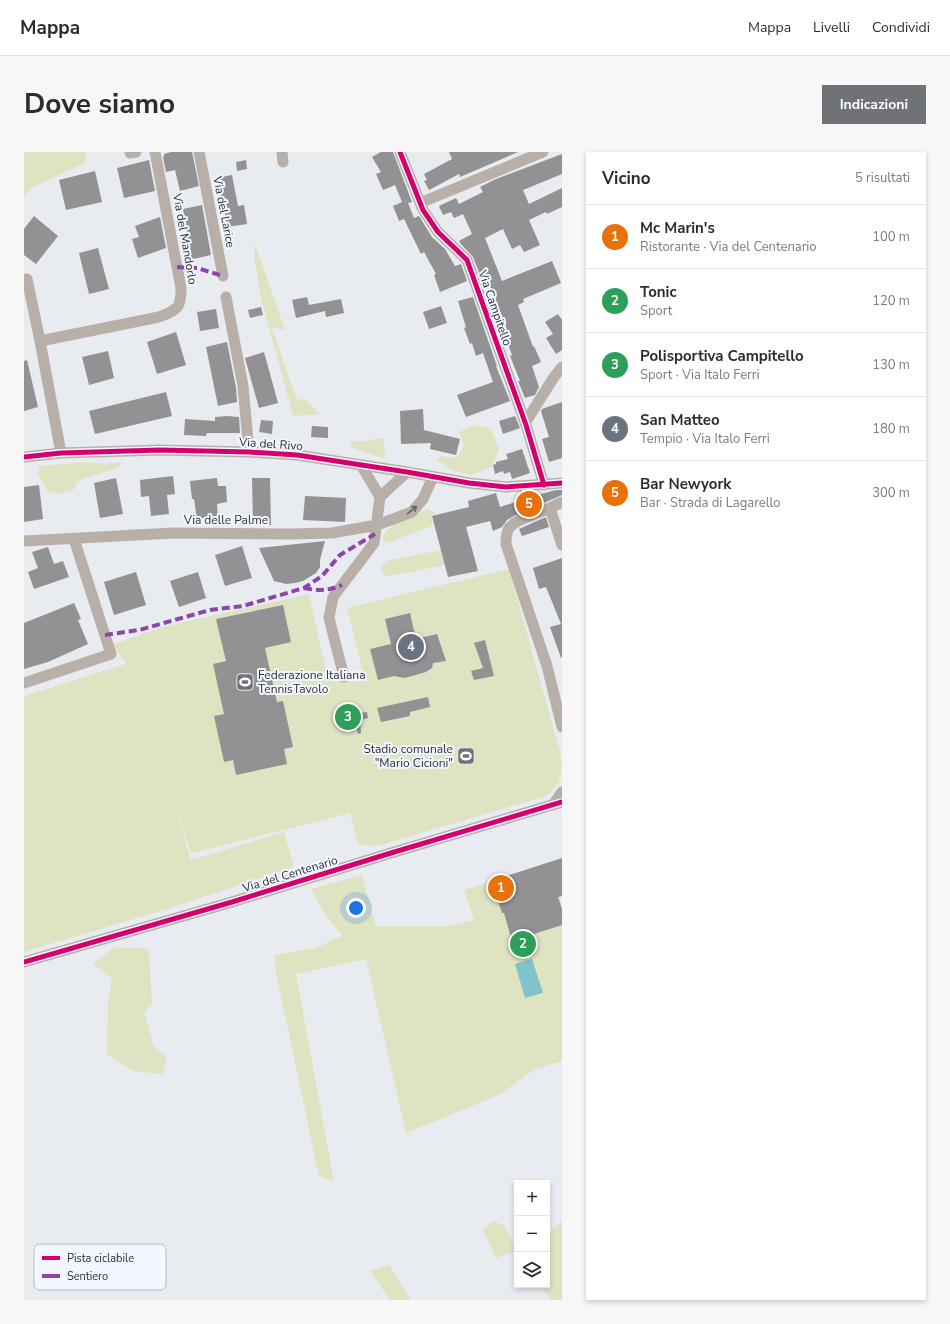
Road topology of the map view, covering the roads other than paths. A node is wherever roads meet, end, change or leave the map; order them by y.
1 (155, 152) edge
2 (199, 152) edge
3 (400, 152) edge
4 (544, 152) edge
5 (420, 203) junction
6 (222, 276) dead end
7 (27, 279) dead end
8 (226, 297) dead end
9 (40, 341) junction
10 (562, 367) edge
11 (525, 423) junction
12 (249, 452) junction
13 (61, 453) junction
14 (24, 457) edge
15 (361, 465) junction
16 (407, 472) junction
17 (433, 477) junction
18 (562, 483) edge
19 (544, 485) junction
20 (380, 497) junction
21 (562, 502) edge
22 (550, 508) junction
23 (377, 525) junction
24 (74, 539) junction
25 (24, 541) edge
26 (562, 545) edge
27 (344, 677) dead end
28 (24, 683) edge
29 (562, 727) edge
30 (562, 792) edge
31 (559, 806) edge
32 (24, 962) edge

1 - 9 street, Via del Mandorlo
2 - 6 street, Via del Larice
3 - 5 street, Via Campitello
4 - 5 street
5 - 11 street, Via Campitello
7 - 9 street
8 - 12 street, Via del Rivo
9 - 13 street
10 - 11 street
11 - 19 street, Via Campitello
12 - 13 street, Via del Rivo
12 - 15 street, Via del Rivo
13 - 14 street, Via del Rivo
15 - 16 street, Via del Rivo
15 - 20 street
16 - 17 street, Via del Rivo
16 - 20 street
17 - 19 street, Via del Rivo
23 -> 17 street, Via delle Palme
18 - 19 street, Via del Rivo
20 - 23 street
21 - 22 street
22 - 26 street
22 - 29 street
23 - 24 street, Via delle Palme
23 - 27 street
24 - 25 street, Via delle Palme
24 - 28 street
30 - 31 street
31 - 32 street, Via del Centenario

